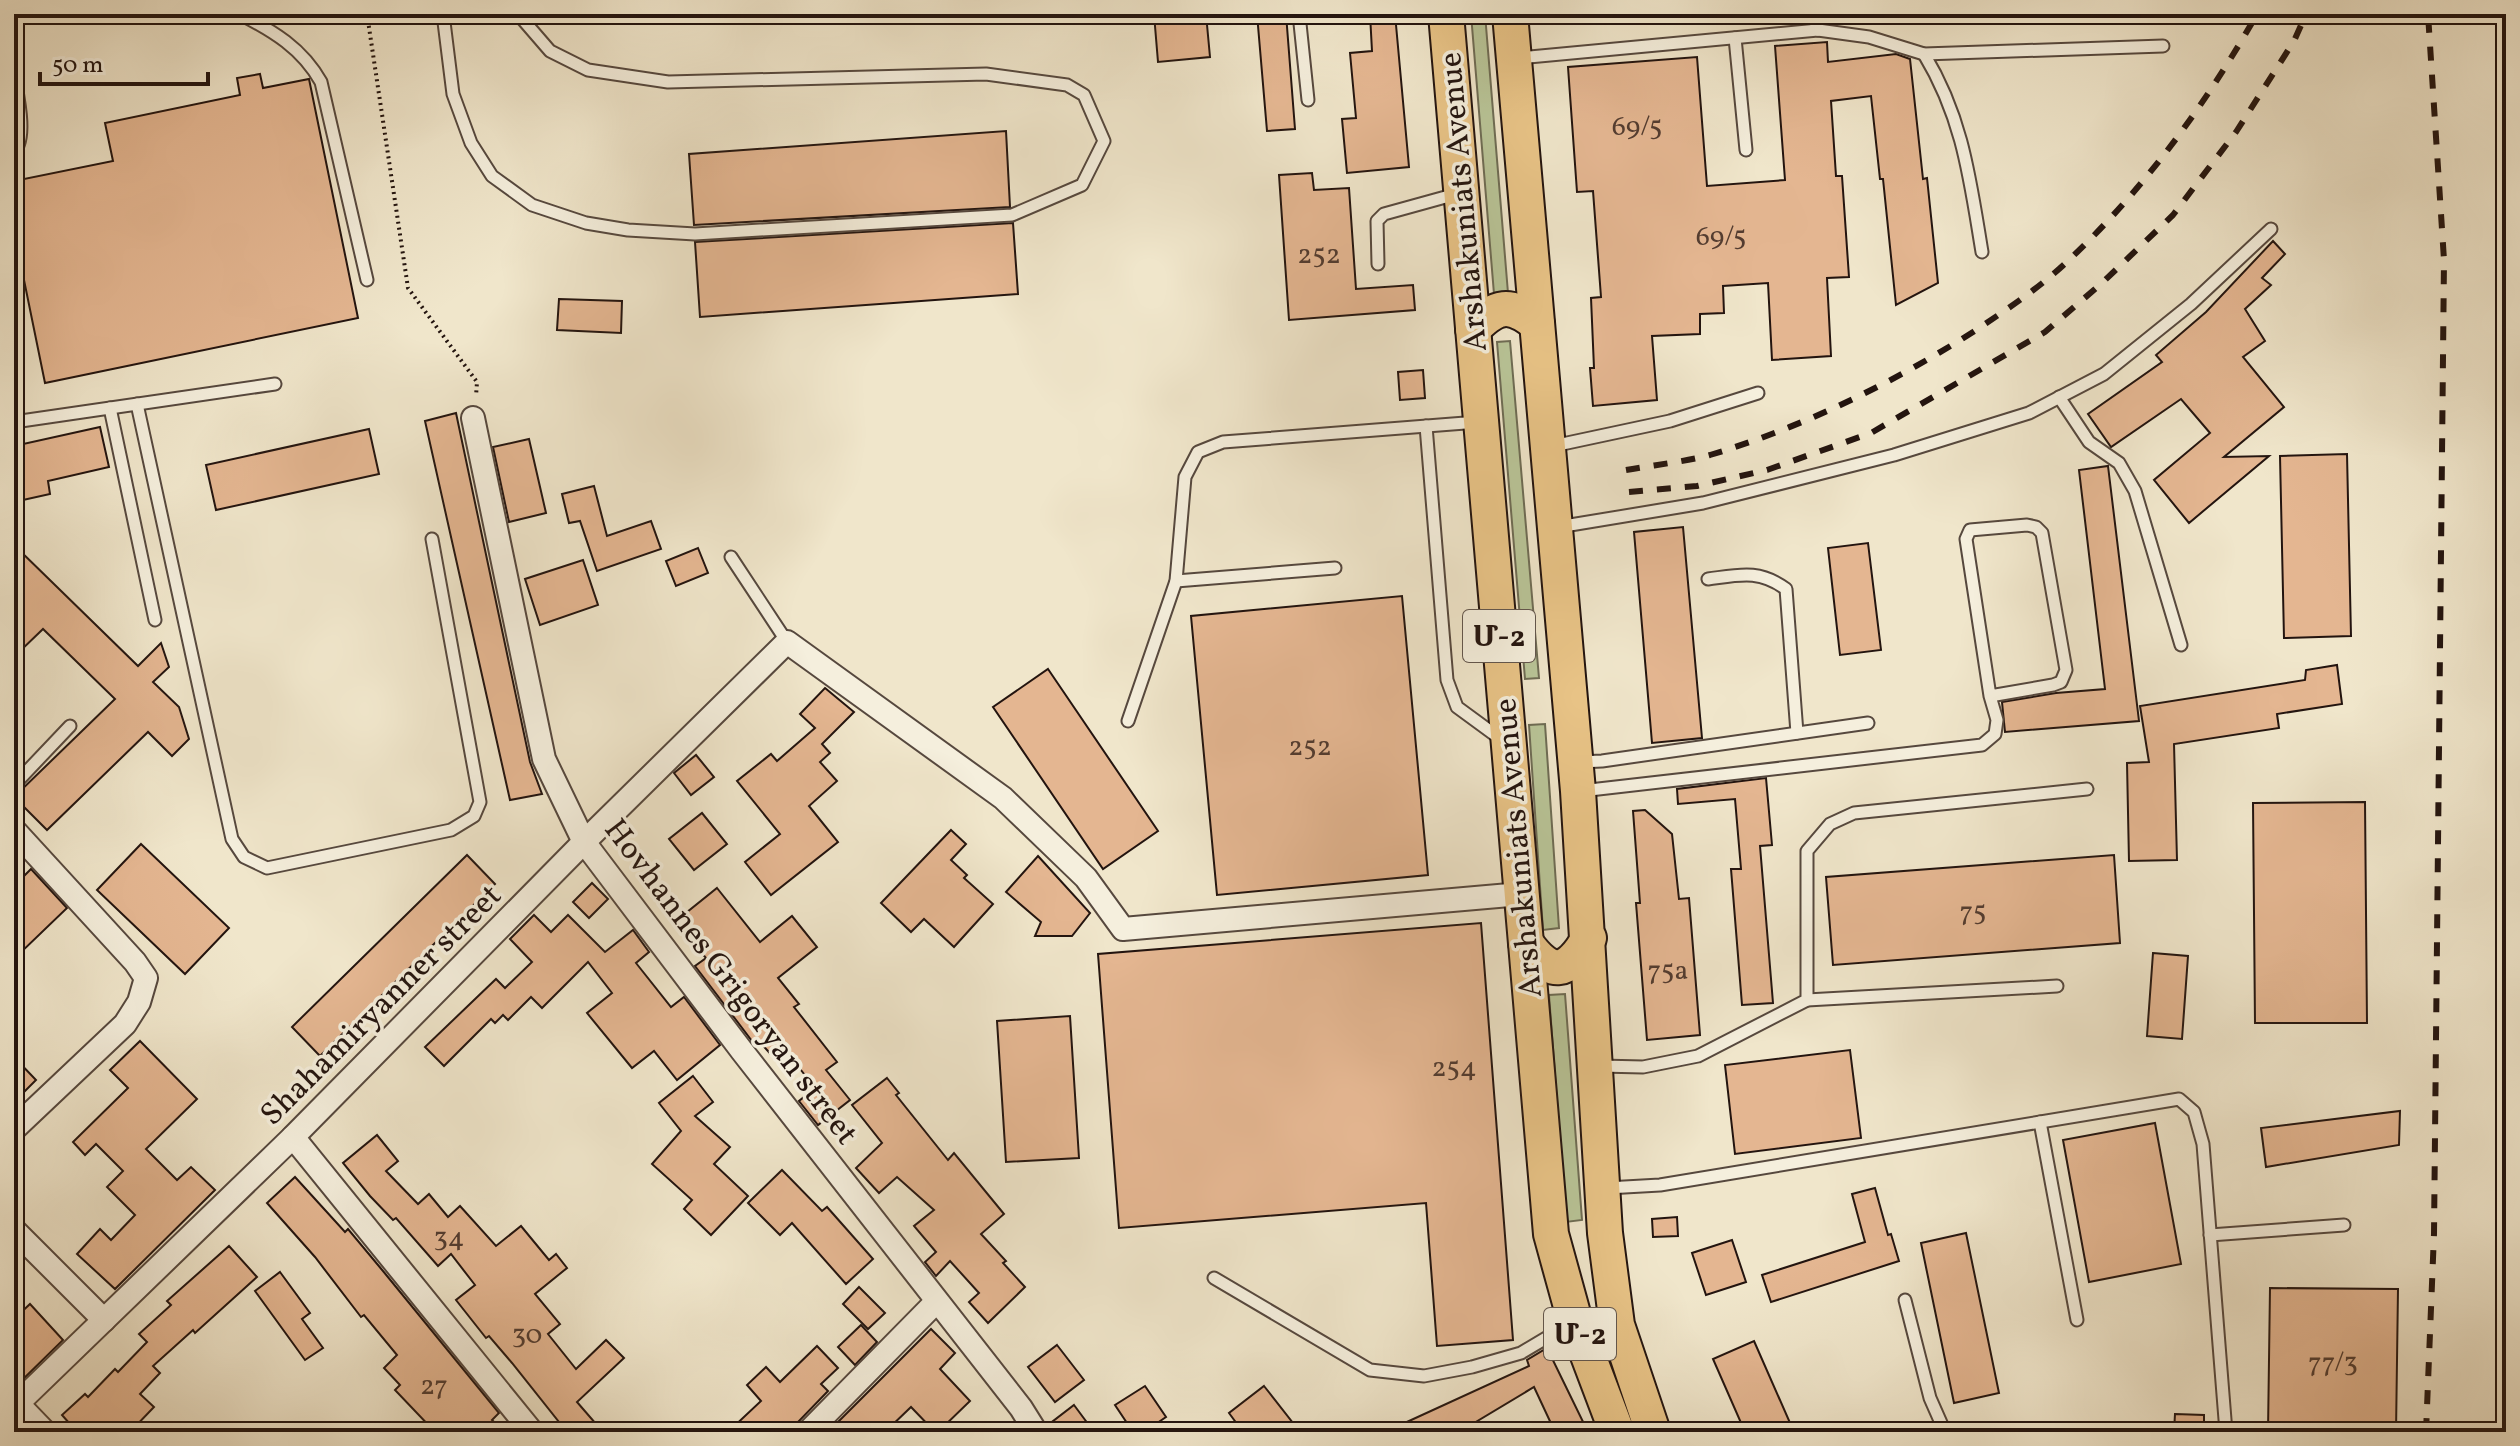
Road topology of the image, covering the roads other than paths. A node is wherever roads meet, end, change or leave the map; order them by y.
1 (65, 14) edge
2 (103, 14) edge
3 (240, 14) edge
4 (443, 14) edge
5 (518, 14) edge
6 (1299, 14) edge
7 (1446, 14) edge
8 (1510, 14) edge
9 (1812, 14) edge
10 (1818, 30) junction
11 (1735, 38) junction
12 (2163, 46) dead end
13 (1924, 54) junction
14 (1514, 58) junction
15 (14, 74) edge
16 (1308, 100) dead end
17 (1746, 150) dead end
18 (14, 152) edge
19 (1461, 192) junction
20 (2271, 229) dead end
21 (1982, 252) dead end
22 (1378, 264) dead end
23 (367, 280) dead end
24 (1537, 324) junction
25 (1473, 329) junction
26 (275, 384) dead end
27 (1758, 393) dead end
28 (2059, 397) junction
29 (137, 404) junction
30 (110, 408) junction
31 (473, 418) road end
32 (14, 422) edge
33 (1481, 422) junction
34 (1426, 426) junction
35 (1547, 447) junction
36 (1554, 527) junction
37 (432, 539) dead end
38 (731, 557) dead end
39 (1335, 568) dead end
40 (1708, 579) dead end
41 (1176, 581) junction
42 (155, 620) dead end
43 (787, 642) junction
44 (2181, 645) dead end
45 (1990, 696) junction
46 (1128, 721) dead end
47 (1868, 723) dead end
48 (70, 726) dead end
49 (1797, 733) junction
50 (1509, 745) junction
51 (1577, 776) junction
52 (14, 785) edge
53 (2087, 789) dead end
54 (14, 830) edge
55 (584, 842) junction
56 (1521, 894) junction
57 (1589, 938) junction
58 (1526, 943) junction
59 (2057, 986) dead end
60 (1807, 1000) junction
61 (1596, 1066) junction
62 (2040, 1122) junction
63 (14, 1129) edge
64 (293, 1137) junction
65 (1602, 1188) junction
66 (2344, 1225) dead end
67 (14, 1230) edge
68 (1605, 1233) junction
69 (1551, 1234) junction
70 (2210, 1235) junction
71 (1214, 1278) dead end
72 (1905, 1300) dead end
73 (936, 1302) junction
74 (104, 1320) junction
75 (2077, 1320) dead end
76 (1575, 1321) junction
77 (16, 1405) edge
78 (45, 1432) edge
79 (532, 1432) edge
80 (808, 1432) edge
81 (1036, 1432) edge
82 (1617, 1432) edge
83 (1653, 1432) edge
84 (1945, 1432) edge
85 (2226, 1432) edge

1 - 2 lane
3 - 23 lane
4 - 5 lane
6 - 16 lane
7 - 19 main road, Arshakuniats Avenue / Մ-2
8 - 14 main road, Arshakuniats Avenue / Մ-2
9 - 10 lane
10 - 11 lane
10 - 13 lane
11 - 14 lane
11 - 17 lane
12 - 13 lane
13 - 21 lane
14 - 24 main road, Arshakuniats Avenue / Մ-2
15 - 18 lane
19 - 22 lane
19 - 25 main road, Arshakuniats Avenue / Մ-2
20 - 28 lane
24 - 25 main road
24 - 35 main road, Arshakuniats Avenue / Մ-2
25 - 33 main road, Arshakuniats Avenue / Մ-2
26 - 29 lane
27 - 35 lane
28 - 36 lane
28 - 44 lane
29 - 30 lane
29 - 37 lane
30 - 32 lane
30 - 42 lane
31 - 55 street, Hovhannes Grigoryan street
33 - 34 lane
33 - 50 main road, Arshakuniats Avenue / Մ-2
34 - 41 lane
34 - 50 lane
35 - 36 main road, Arshakuniats Avenue / Մ-2
36 - 51 main road, Arshakuniats Avenue / Մ-2
38 - 43 lane
39 - 41 lane
40 - 49 lane
41 - 46 lane
43 - 55 street, Shahamiryanner street
43 - 56 street
45 - 45 lane
45 - 51 lane
47 - 49 lane
48 - 52 lane
49 - 51 lane
50 - 56 main road, Arshakuniats Avenue / Մ-2
51 - 57 main road, Arshakuniats Avenue / Մ-2
53 - 60 lane
54 - 63 street
55 - 64 street, Shahamiryanner street
55 - 73 street, Hovhannes Grigoryan street
56 - 58 main road, Arshakuniats Avenue / Մ-2
57 - 58 main road
57 - 61 main road, Arshakuniats Avenue / Մ-2
58 - 69 main road, Arshakuniats Avenue / Մ-2
59 - 60 lane
60 - 61 lane
61 - 65 main road, Arshakuniats Avenue / Մ-2
62 - 65 lane
62 - 70 lane
62 - 75 lane
64 - 74 street, Shahamiryanner street
64 - 79 street
65 - 68 main road, Arshakuniats Avenue / Մ-2
66 - 70 lane
67 - 74 street
68 - 69 main road
68 - 83 main road, Arshakuniats Avenue / Մ-2
69 - 76 main road, Arshakuniats Avenue / Մ-2
70 - 85 lane
71 - 76 lane
72 - 84 lane
73 - 80 street
73 - 81 street, Hovhannes Grigoryan street
74 - 77 street, Shahamiryanner street
76 - 82 main road, Arshakuniats Avenue / Մ-2
77 - 78 street

